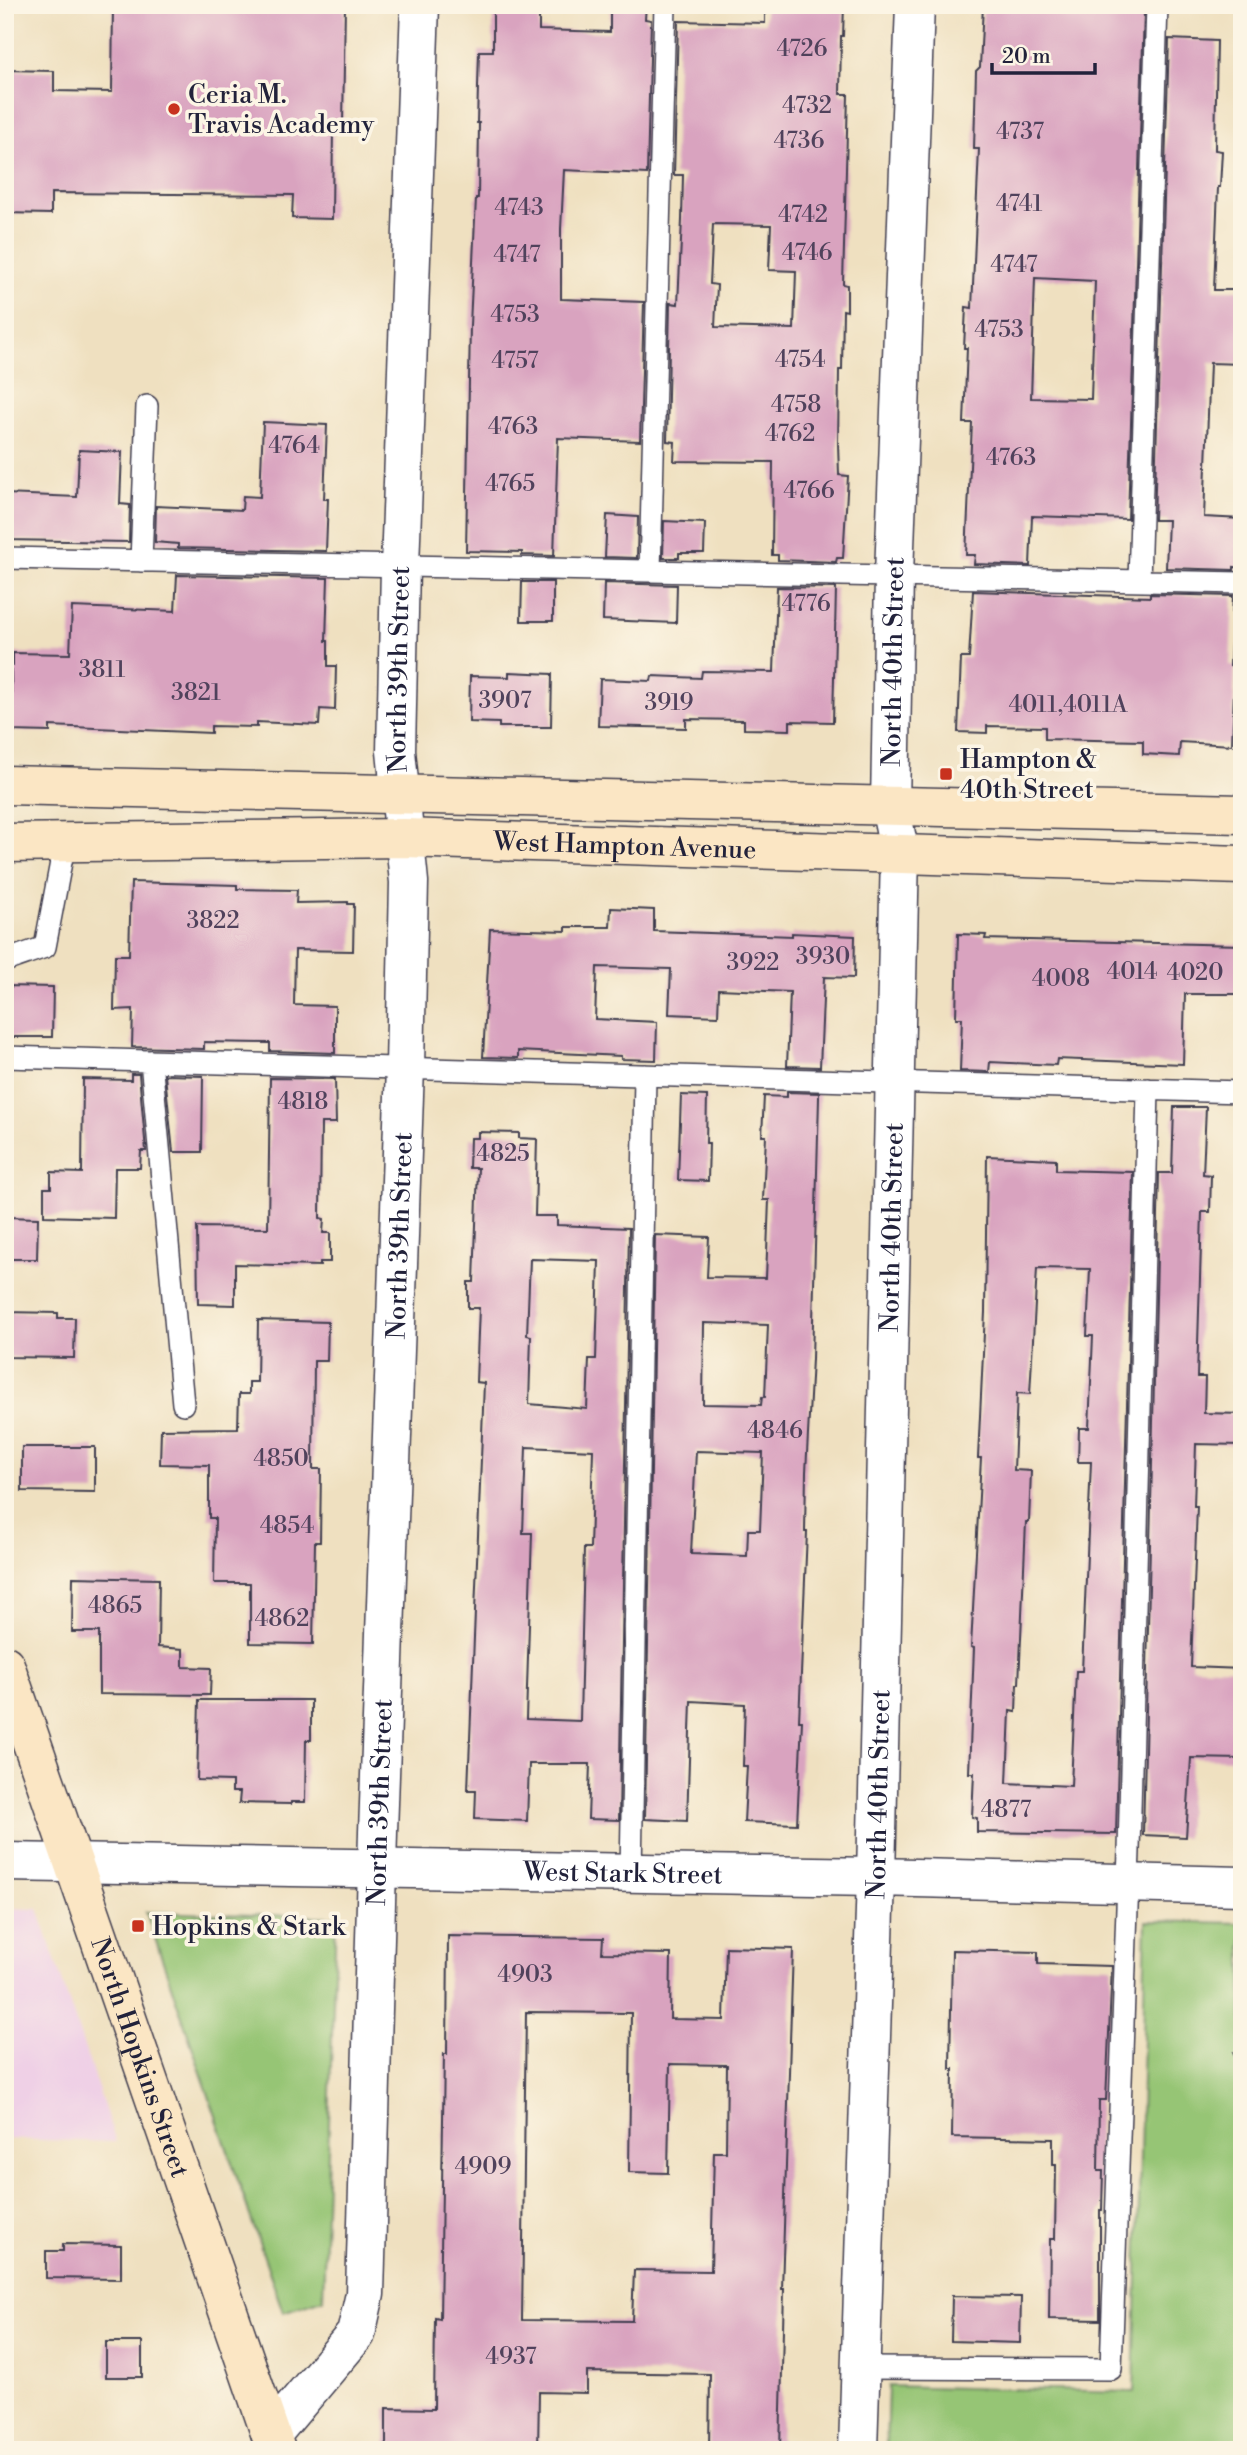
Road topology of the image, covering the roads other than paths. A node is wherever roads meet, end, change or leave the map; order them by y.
1 (420, 5) edge
2 (665, 5) edge
3 (915, 5) edge
4 (1157, 5) edge
5 (147, 406) dead end
6 (5, 558) edge
7 (141, 561) junction
8 (400, 566) junction
9 (650, 571) junction
10 (894, 575) junction
11 (1139, 581) junction
12 (1242, 583) edge
13 (5, 785) edge
14 (400, 794) junction
15 (890, 806) junction
16 (1242, 814) edge
17 (404, 838) junction
18 (65, 841) junction
19 (5, 843) edge
20 (900, 854) junction
21 (1242, 865) edge
22 (5, 961) edge
23 (5, 1057) edge
24 (151, 1061) junction
25 (405, 1067) junction
26 (645, 1076) junction
27 (894, 1083) junction
28 (1149, 1089) junction
29 (1242, 1092) edge
30 (183, 1404) dead end
31 (5, 1665) edge
32 (5, 1862) edge
33 (72, 1863) junction
34 (377, 1869) junction
35 (631, 1873) junction
36 (876, 1877) junction
37 (1128, 1883) junction
38 (1242, 1886) edge
39 (859, 2368) junction
40 (274, 2442) edge
41 (858, 2450) edge

1 - 8 street, North 39th Street
2 - 9 lane
3 - 10 street, North 40th Street
4 - 11 lane
5 - 7 lane
6 - 7 lane
7 - 8 lane
8 - 9 lane
8 - 14 street, North 39th Street
9 - 10 lane
10 - 11 lane
10 - 15 street, North 40th Street
11 - 12 lane
13 - 14 main road, West Hampton Avenue
14 - 15 main road, West Hampton Avenue
14 - 17 street, North 39th Street
15 - 16 main road, West Hampton Avenue
15 - 20 street, North 40th Street
17 - 18 main road, West Hampton Avenue
17 - 20 main road, West Hampton Avenue
17 - 25 street, North 39th Street
18 - 19 main road, West Hampton Avenue
18 - 22 lane
20 - 21 main road, West Hampton Avenue
20 - 27 street, North 40th Street
23 - 24 lane
24 - 25 lane
24 - 30 lane
25 - 26 lane
25 - 34 street, North 39th Street
26 - 27 lane
26 - 35 lane
27 - 28 lane
27 - 36 street, North 40th Street
28 - 29 lane
28 - 37 lane
31 - 33 main road, North Hopkins Street
32 - 33 street, West Stark Street
33 - 34 street, West Stark Street
33 - 40 main road, North Hopkins Street
34 - 35 street, West Stark Street
34 - 40 street, North 39th Street
35 - 36 street, West Stark Street
36 - 37 street, West Stark Street
36 - 39 street, North 40th Street
37 - 38 street, West Stark Street
37 - 39 lane
39 - 41 street, North 40th Street

